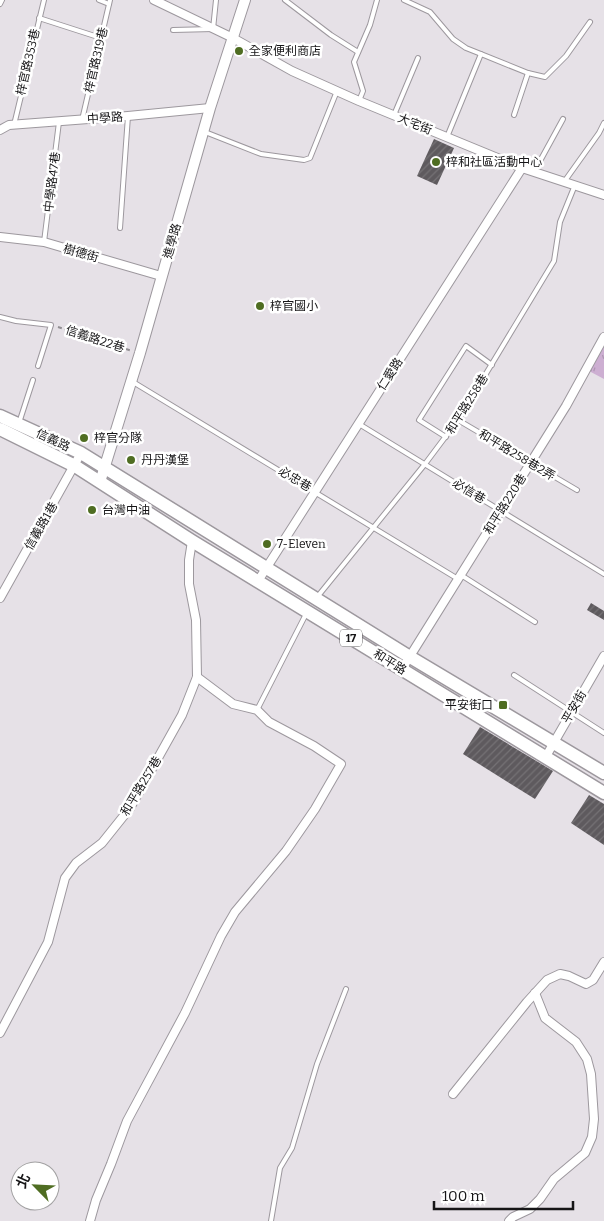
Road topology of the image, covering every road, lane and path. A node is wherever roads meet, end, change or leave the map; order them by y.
1 (2, 0) edge
2 (44, 0) edge
3 (99, 0) edge
4 (154, 0) edge
5 (216, 0) edge
6 (245, 0) edge
7 (285, 0) edge
8 (377, 0) edge
9 (404, 0) edge
10 (110, 2) edge
11 (0, 4) edge
12 (39, 18) junction
13 (590, 22) dead end
14 (213, 29) junction
15 (173, 30) dead end
16 (101, 38) junction
17 (233, 38) junction
18 (358, 52) junction
19 (481, 54) junction
20 (418, 58) dead end
21 (528, 73) junction
22 (337, 91) junction
23 (359, 101) junction
24 (210, 108) junction
25 (394, 115) junction
26 (514, 115) dead end
27 (128, 116) junction
28 (563, 119) dead end
29 (82, 120) junction
30 (59, 122) junction
31 (604, 123) edge
32 (14, 125) junction
33 (0, 130) edge
34 (203, 131) junction
35 (447, 137) junction
36 (522, 168) junction
37 (534, 172) junction
38 (564, 182) junction
39 (575, 185) junction
40 (604, 195) edge
41 (120, 228) dead end
42 (0, 237) edge
43 (44, 242) junction
44 (161, 276) junction
45 (0, 317) edge
46 (51, 325) junction
47 (604, 337) edge
48 (140, 353) junction
49 (492, 365) junction
50 (38, 366) dead end
51 (33, 380) dead end
52 (131, 380) junction
53 (0, 416) edge
54 (458, 420) junction
55 (19, 424) junction
56 (359, 424) junction
57 (0, 429) edge
58 (446, 437) junction
59 (82, 453) junction
60 (531, 462) junction
61 (425, 464) junction
62 (75, 466) junction
63 (105, 468) junction
64 (100, 482) junction
65 (577, 490) dead end
66 (316, 491) junction
67 (501, 511) junction
68 (374, 528) junction
69 (192, 541) junction
70 (266, 568) junction
71 (604, 574) edge
72 (460, 577) junction
73 (258, 581) junction
74 (0, 598) edge
75 (316, 598) junction
76 (308, 612) junction
77 (535, 622) dead end
78 (604, 656) edge
79 (410, 657) junction
80 (402, 670) junction
81 (514, 675) dead end
82 (197, 677) junction
83 (257, 710) junction
84 (571, 712) junction
85 (604, 733) edge
86 (554, 742) junction
87 (545, 758) junction
88 (604, 774) edge
89 (604, 793) edge
90 (604, 962) edge
91 (346, 989) dead end
92 (535, 993) junction
93 (0, 1033) edge
94 (453, 1094) dead end
95 (90, 1221) edge
96 (272, 1221) edge
97 (509, 1221) edge

1 - 11 lane
2 - 12 lane, 梓官路353巷
3 - 10 lane
4 - 14 street, 大宅街
5 - 14 lane
6 - 17 street, 進學路
7 - 18 lane
8 - 18 lane
9 - 19 lane
10 - 16 lane, 梓官路319巷
12 - 16 lane
12 - 32 lane, 梓官路353巷
13 - 21 lane
14 - 15 lane
14 - 17 street, 大宅街
16 - 29 lane, 梓官路319巷
17 - 22 street, 大宅街
17 - 24 street, 進學路
18 - 23 lane
19 - 21 lane
19 - 35 lane
20 - 25 lane
21 - 26 lane
22 - 23 street, 大宅街
22 - 34 lane
23 - 25 street, 大宅街
24 - 27 street, 中學路
24 - 34 street, 進學路
25 - 35 street, 大宅街
27 - 29 street, 中學路
27 - 41 lane
28 - 37 lane
29 - 30 street, 中學路
30 - 32 street, 中學路
30 - 43 lane, 中學路47巷
31 - 38 lane
32 - 33 street, 中學路
34 - 44 street, 進學路
35 - 36 street, 大宅街
36 - 37 street, 大宅街
36 - 56 street, 仁愛路
37 - 38 street, 大宅街
38 - 39 street, 大宅街
39 - 40 street, 大宅街
39 - 49 lane, 和平路258巷
42 - 43 street, 樹德街
43 - 44 street, 樹德街
44 - 48 street, 進學路
45 - 46 lane, 信義路22巷
46 - 48 path, 信義路22巷
46 - 50 lane, 信義路22巷
47 - 60 street, 和平路220巷
48 - 52 street, 進學路
49 - 54 lane, 和平路258巷
49 - 58 lane
51 - 55 lane
52 - 63 street, 進學路
52 - 66 lane, 必忠巷
53 - 55 main road, 信義路 / 17
54 - 58 lane, 和平路258巷
54 - 60 lane, 和平路258巷2弄
55 - 59 main road, 信義路 / 17
56 - 61 lane, 必信巷
56 - 66 street, 仁愛路
57 - 62 main road, 信義路 / 17
58 - 61 lane, 和平路258巷
59 - 62 street, 信義路1巷
59 - 63 main road, 信義路 / 17
60 - 65 lane, 和平路258巷2弄
60 - 67 street, 和平路220巷
61 - 67 lane, 必信巷
61 - 68 lane, 和平路258巷
62 - 64 main road, 信義路 / 17
62 - 74 street, 信義路1巷
63 - 64 street, 進學路
63 - 70 main road, 和平路 / 17
64 - 69 main road, 和平路 / 17
66 - 68 lane, 必忠巷
66 - 70 street, 仁愛路
67 - 71 lane, 必信巷
67 - 72 street, 和平路220巷
68 - 72 lane, 必忠巷
68 - 75 lane, 和平路258巷
69 - 73 main road, 和平路 / 17
69 - 82 street, 和平路257巷
70 - 73 street, 仁愛路
70 - 75 main road, 和平路 / 17
72 - 77 lane, 必忠巷
72 - 79 street, 和平路220巷
73 - 76 main road, 和平路 / 17
75 - 79 main road, 和平路 / 17
76 - 80 main road, 和平路 / 17
76 - 83 lane
78 - 84 street, 平安街
79 - 80 street, 和平路220巷
79 - 86 main road, 和平路 / 17
80 - 87 main road, 和平路 / 17
81 - 84 lane
82 - 83 street
82 - 93 street, 和平路257巷
83 - 95 street
84 - 85 lane
84 - 86 street, 平安街
86 - 87 street, 平安街
86 - 88 main road, 和平路 / 17
87 - 89 main road, 和平路 / 17
90 - 92 street
91 - 96 lane
92 - 94 street
92 - 97 street

